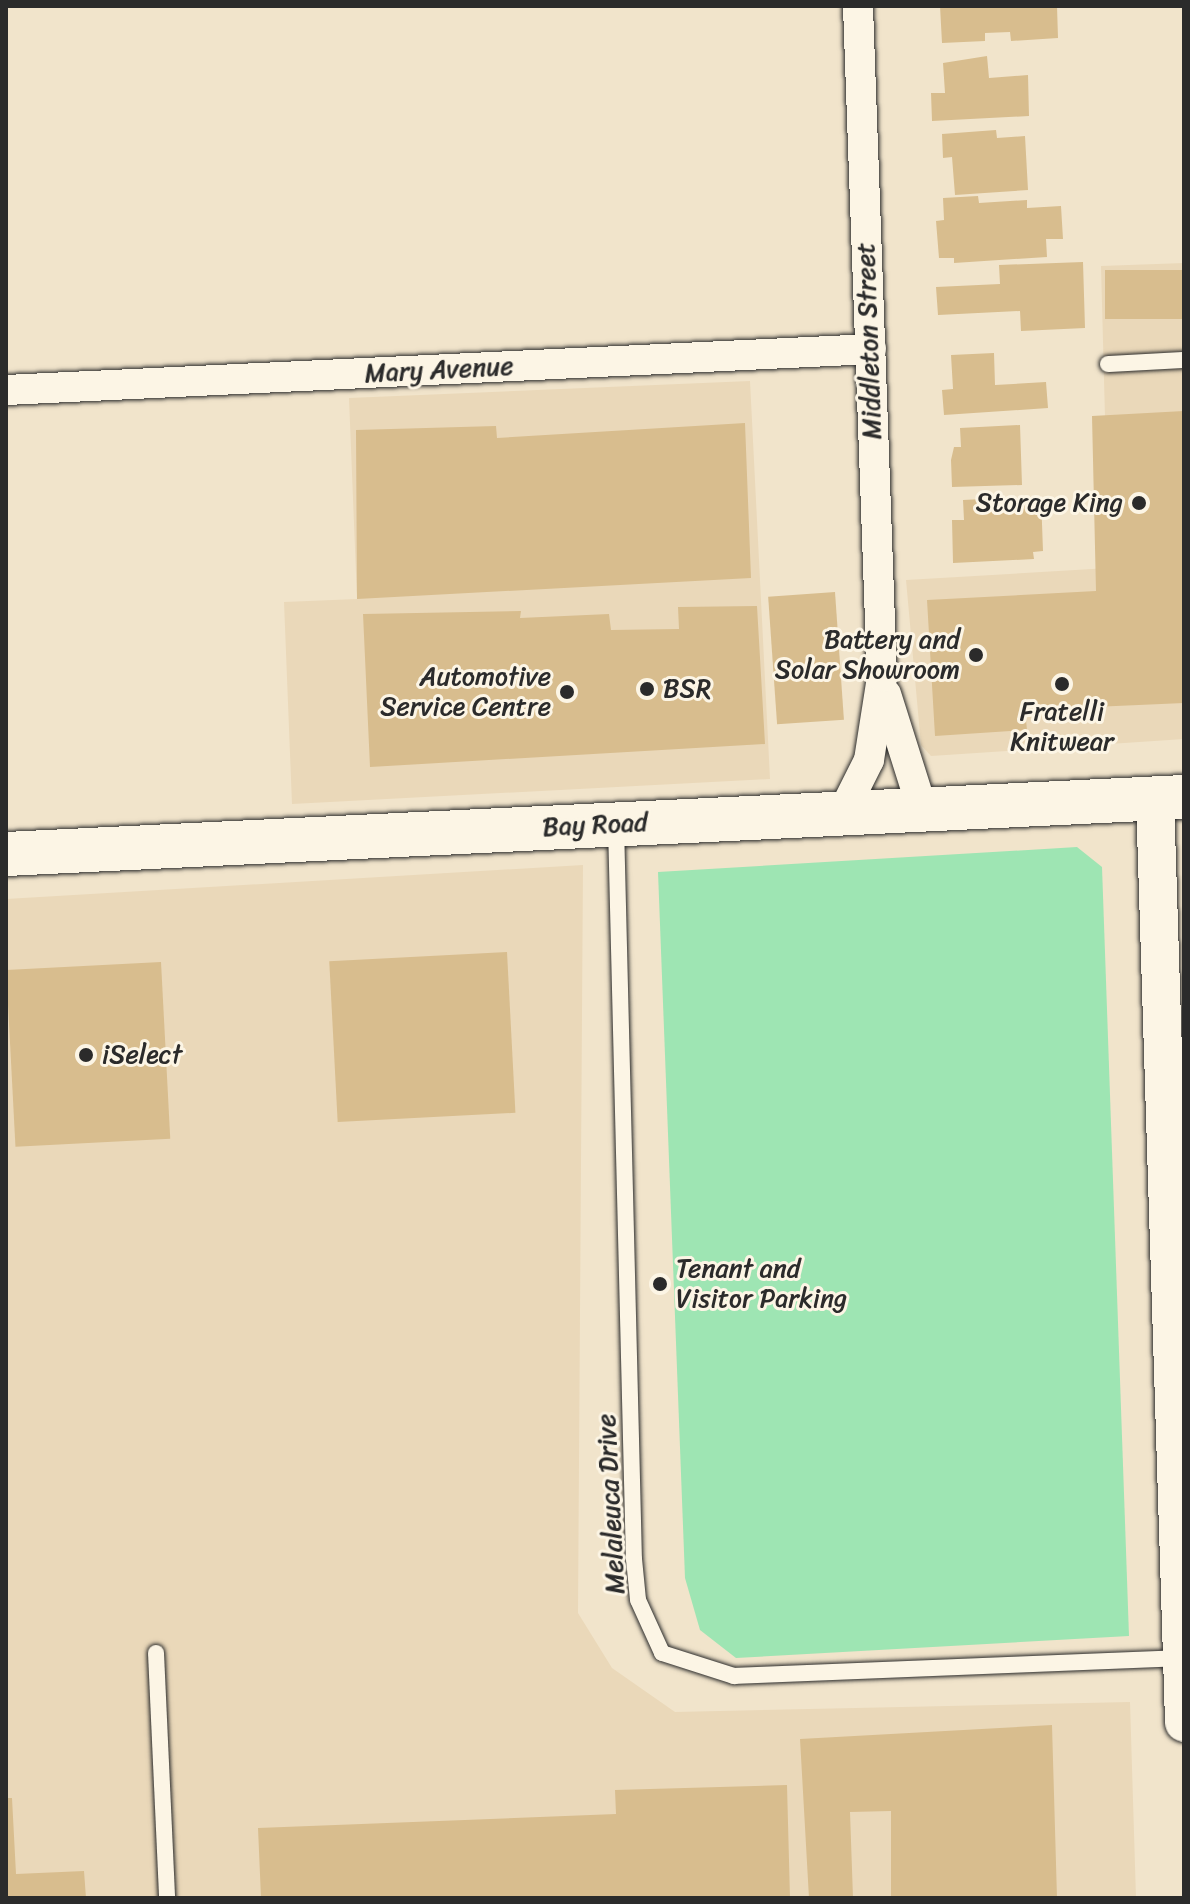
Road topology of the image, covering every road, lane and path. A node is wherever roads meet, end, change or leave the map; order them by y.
1 (858, 6) edge
2 (871, 349) junction
3 (1184, 360) edge
4 (1108, 364) dead end
5 (6, 390) edge
6 (882, 677) junction
7 (1170, 797) edge
8 (922, 808) junction
9 (843, 812) junction
10 (616, 824) junction
11 (6, 854) edge
12 (1179, 1293) edge
13 (156, 1653) dead end
14 (1182, 1658) junction
15 (1184, 1723) edge
16 (167, 1898) edge

1 - 2 street, Middleton Street
2 - 5 street, Mary Avenue
2 - 6 street, Middleton Street
3 - 4 lane
6 - 8 street, Middleton Street
6 - 9 street, Middleton Street
7 - 8 main road, Bay Road
7 - 12 street
8 - 9 main road, Bay Road
9 - 10 main road, Bay Road
10 - 11 main road, Bay Road
10 - 14 lane, Melaleuca Drive
12 - 14 street
13 - 16 lane
14 - 15 street

